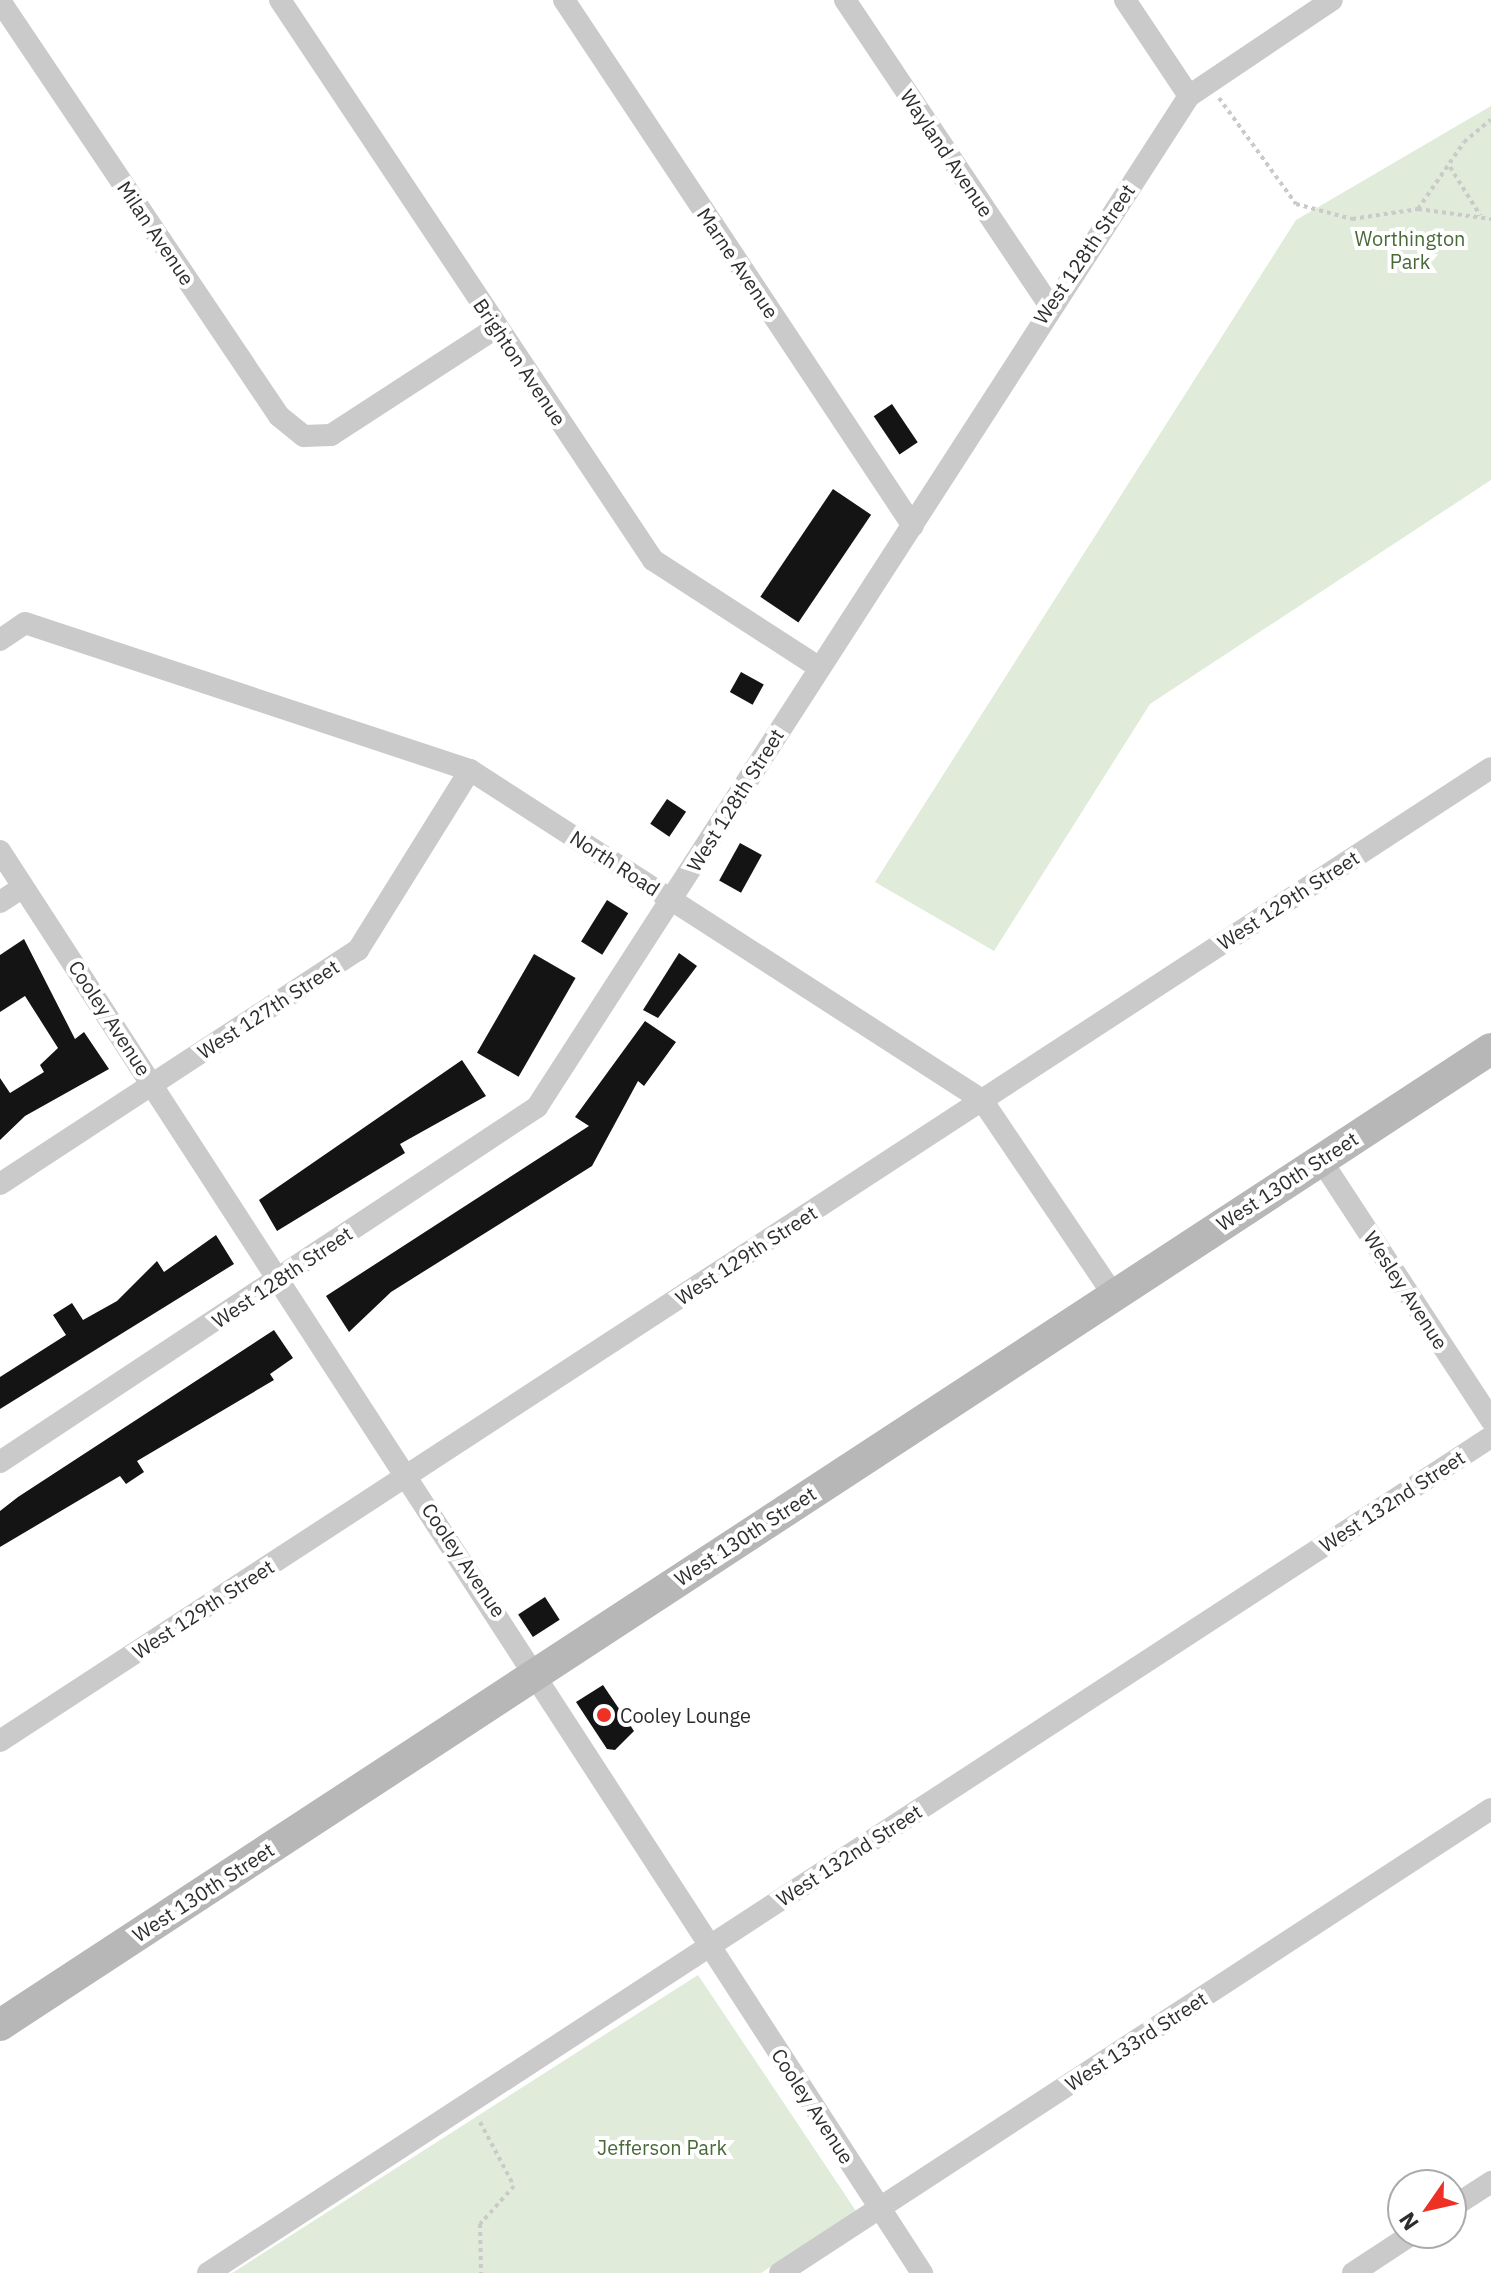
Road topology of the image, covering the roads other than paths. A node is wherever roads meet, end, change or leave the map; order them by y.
1 (280, 0) edge
2 (564, 0) edge
3 (845, 0) edge
4 (1125, 0) edge
5 (1332, 0) edge
6 (2, 3) edge
7 (1189, 96) junction
8 (1049, 305) junction
9 (496, 328) junction
10 (913, 526) junction
11 (0, 640) edge
12 (817, 666) junction
13 (1491, 768) edge
14 (470, 770) junction
15 (0, 851) edge
16 (23, 887) junction
17 (674, 900) junction
18 (0, 902) edge
19 (1491, 1049) edge
20 (153, 1084) junction
21 (982, 1100) junction
22 (1321, 1160) junction
23 (0, 1184) edge
24 (280, 1280) junction
25 (1113, 1294) junction
26 (1491, 1420) edge
27 (1491, 1437) edge
28 (0, 1462) edge
29 (407, 1477) junction
30 (538, 1671) junction
31 (0, 1741) edge
32 (1491, 1809) edge
33 (711, 1945) junction
34 (0, 2025) edge
35 (1491, 2182) edge
36 (1467, 2198) edge
37 (879, 2209) junction
38 (1390, 2249) edge
39 (208, 2273) edge
40 (780, 2273) edge
41 (922, 2273) edge
42 (1353, 2273) edge

1 - 9 street, Brighton Avenue
2 - 10 street, Marne Avenue
3 - 8 street, Wayland Avenue
4 - 7 street
5 - 7 street, West 128th Street
6 - 9 street, Milan Avenue
7 - 8 street, West 128th Street
8 - 10 street, West 128th Street
9 - 12 street, Brighton Avenue
10 - 12 street, West 128th Street
11 - 14 street, North Road
12 - 17 street, West 128th Street
13 - 21 street, West 129th Street
14 - 17 street, North Road
14 - 20 street, West 127th Street
15 - 16 street, Cooley Avenue
16 - 18 street
16 - 20 street, Cooley Avenue
17 - 21 street, North Road
17 - 24 street, West 128th Street
19 - 22 main road, West 130th Street
20 - 23 street, West 127th Street
20 - 24 street, Cooley Avenue
21 - 25 street, North Road
21 - 29 street, West 129th Street
22 - 25 main road, West 130th Street
22 - 26 street, Wesley Avenue
24 - 28 street, West 128th Street
24 - 29 street, Cooley Avenue
25 - 30 main road, West 130th Street
27 - 33 street, West 132nd Street
29 - 30 street, Cooley Avenue
29 - 31 street, West 129th Street
30 - 33 street, Cooley Avenue
30 - 34 main road, West 130th Street
32 - 37 street, West 133rd Street
33 - 37 street, Cooley Avenue
33 - 39 street, West 132nd Street
35 - 36 street
37 - 40 street, West 133rd Street
37 - 41 street, Cooley Avenue
38 - 42 street

